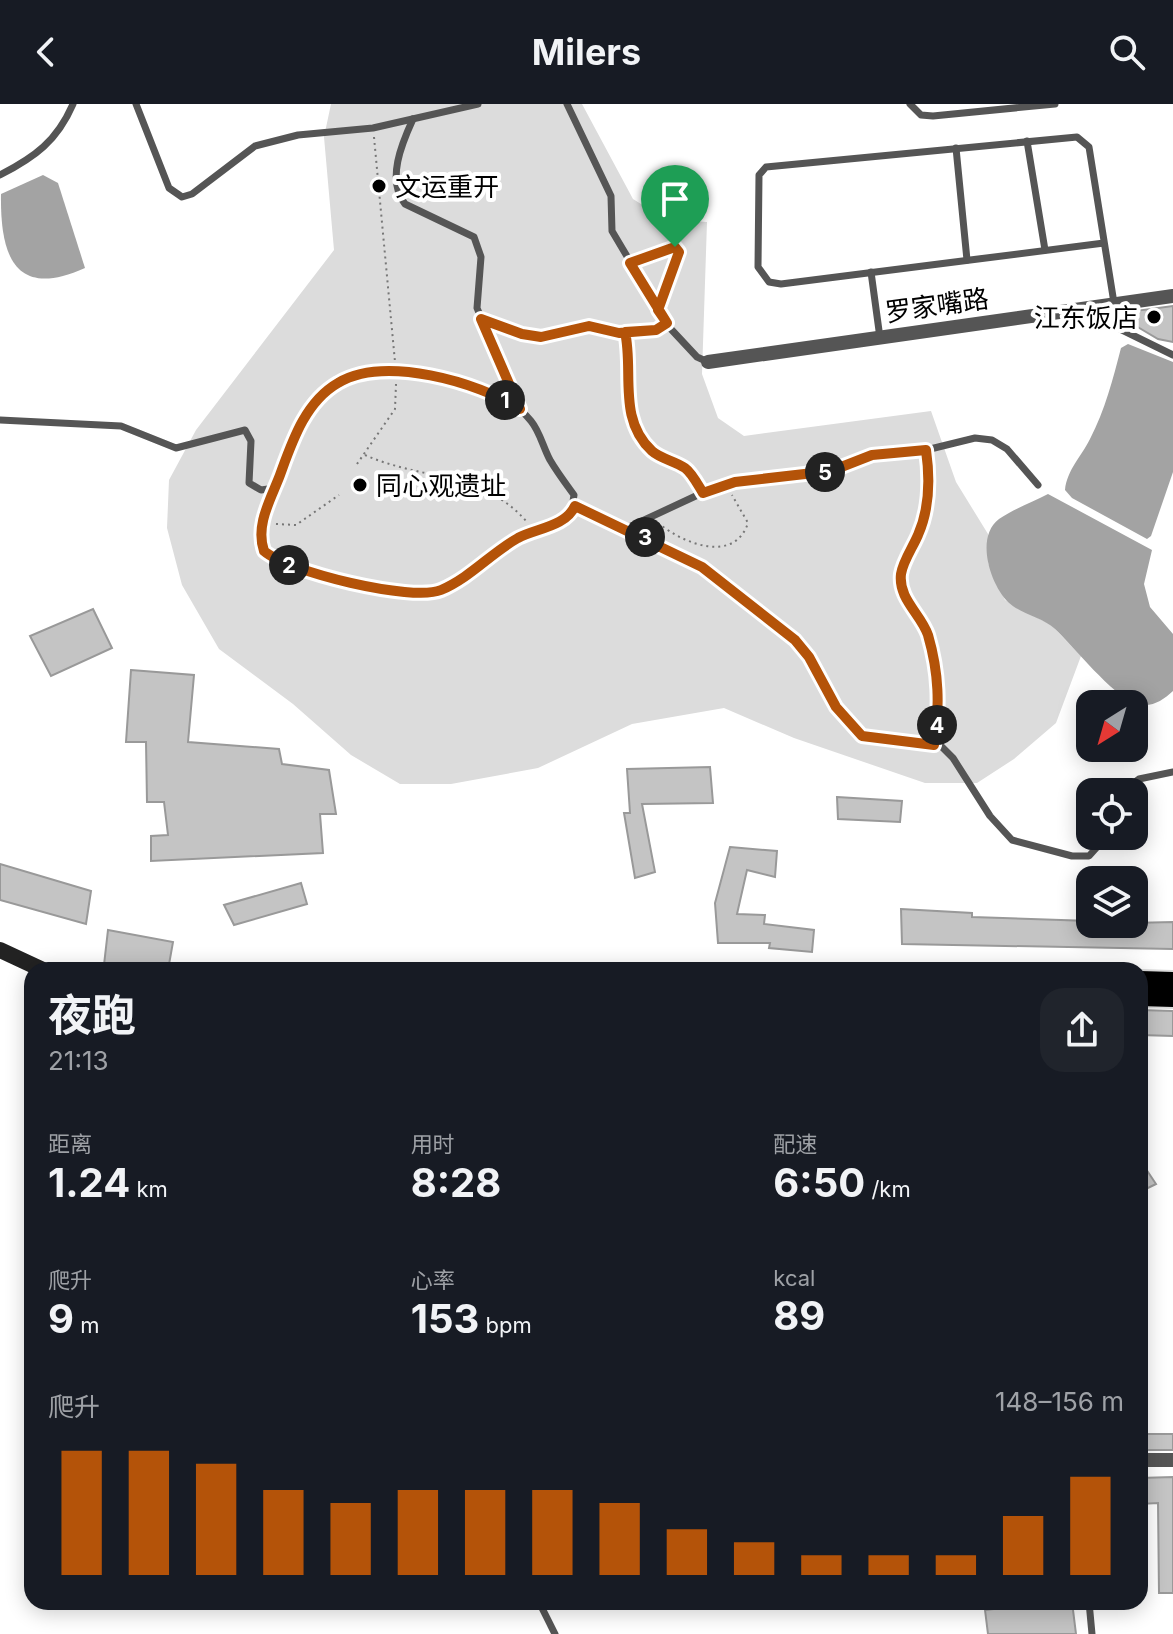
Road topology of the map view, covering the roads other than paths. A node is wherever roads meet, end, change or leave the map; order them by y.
1 (73, 104) edge
2 (136, 104) edge
3 (478, 104) edge
4 (567, 104) edge
5 (910, 104) edge
6 (1055, 104) edge
7 (435, 109) edge
8 (413, 119) junction
9 (1027, 141) junction
10 (956, 148) junction
11 (0, 175) edge
12 (1104, 243) junction
13 (1045, 250) junction
14 (967, 260) junction
15 (630, 263) junction
16 (871, 272) junction
17 (1173, 296) edge
18 (1116, 304) junction
19 (658, 310) junction
20 (880, 338) junction
21 (1173, 355) edge
22 (708, 362) joint
23 (520, 409) junction
24 (0, 420) edge
25 (926, 450) junction
26 (1038, 485) dead end
27 (275, 488) junction
28 (575, 506) junction
29 (627, 528) junction
30 (934, 745) junction
31 (1173, 772) edge
32 (1144, 778) edge
33 (1094, 850) edge
34 (0, 950) edge
35 (26, 962) edge
36 (1148, 981) edge
37 (1173, 982) edge
38 (1148, 996) edge
39 (1173, 997) edge
40 (1148, 1460) edge
41 (1173, 1460) edge
42 (543, 1610) edge
43 (1090, 1610) edge
44 (555, 1634) edge
45 (1092, 1634) edge

1 - 11 lane
2 - 8 lane
3 - 7 lane
4 - 15 lane
5 - 6 lane
7 - 8 lane
8 - 23 lane
9 - 10 lane
9 - 12 lane
9 - 13 lane
10 - 14 lane
10 - 16 lane
12 - 13 lane
12 - 18 lane
13 - 14 lane
14 - 16 lane
15 - 19 lane
15 - 19 lane
16 - 20 lane
17 - 18 street, 罗家嘴路
18 - 20 street, 罗家嘴路
18 - 21 lane
19 - 22 lane
20 - 22 street, 罗家嘴路
23 - 27 lane
23 - 28 lane
24 - 27 lane
25 - 26 lane
25 - 29 lane
25 - 30 lane
27 - 28 lane
28 - 29 lane
29 - 30 lane
30 - 33 lane
31 - 32 lane
34 - 35 main road
36 - 37 main road
38 - 39 main road
40 - 41 street
42 - 44 lane
43 - 45 lane

